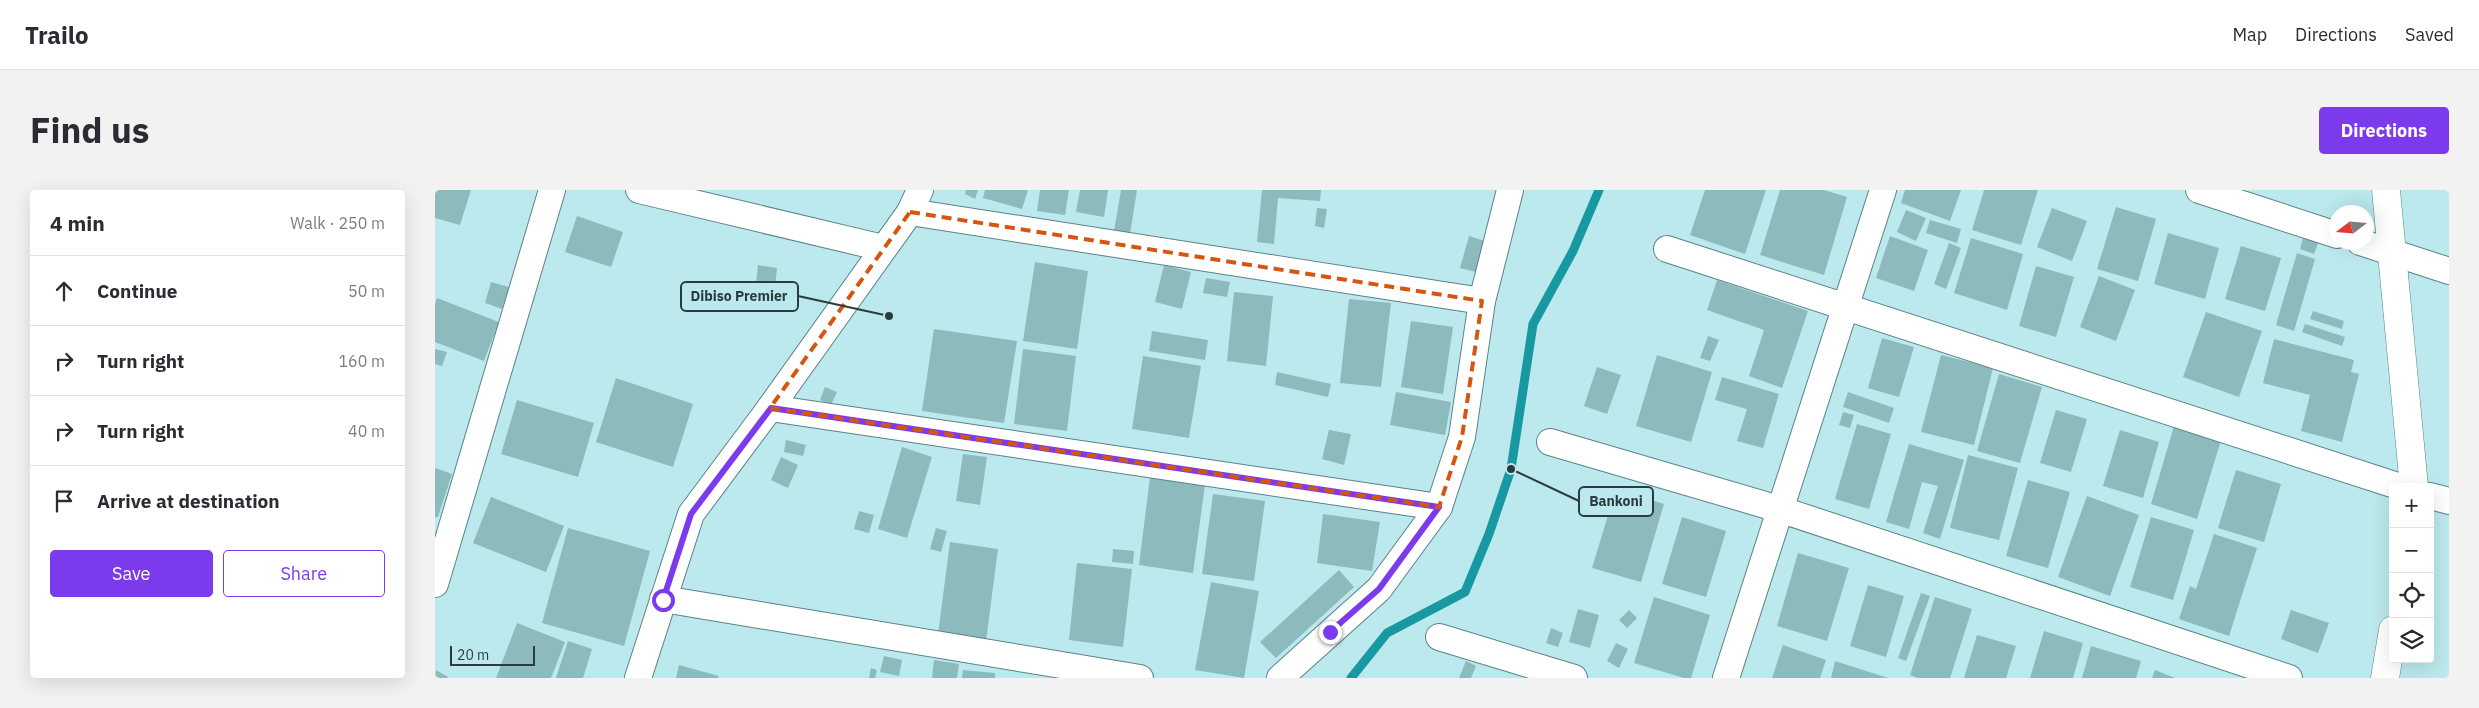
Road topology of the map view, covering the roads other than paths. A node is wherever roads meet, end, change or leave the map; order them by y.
1 (552, 190) edge
2 (639, 190) edge
3 (1510, 190) edge
4 (1883, 190) edge
5 (2199, 190) edge
6 (2386, 190) edge
7 (915, 201) edge
8 (2329, 232) edge
9 (2374, 247) edge
10 (883, 248) junction
11 (1667, 249) dead end
12 (2391, 253) junction
13 (2449, 271) edge
14 (1482, 301) junction
15 (1845, 307) junction
16 (771, 408) junction
17 (1550, 442) dead end
18 (2389, 483) edge
19 (2413, 483) edge
20 (2434, 497) edge
21 (2449, 501) edge
22 (1439, 507) junction
23 (1779, 510) junction
24 (441, 540) edge
25 (435, 584) edge
26 (663, 600) junction
27 (1439, 637) dead end
28 (2389, 654) edge
29 (638, 678) edge
30 (1140, 678) edge
31 (1281, 678) edge
32 (1574, 678) edge
33 (1726, 678) edge
34 (2289, 678) edge
35 (2385, 678) edge

1 - 24 street
2 - 10 street
3 - 14 street
4 - 15 street
5 - 8 street
6 - 12 street
7 - 10 street
7 - 14 street
9 - 12 street
10 - 16 street
11 - 15 street
12 - 13 street
12 - 19 street
14 - 22 street
15 - 18 street
15 - 23 street
16 - 22 street
16 - 26 street
17 - 23 street
20 - 21 street
22 - 31 street
23 - 33 street
23 - 34 street
24 - 25 street
26 - 29 street
26 - 30 street
27 - 32 street
28 - 35 street

